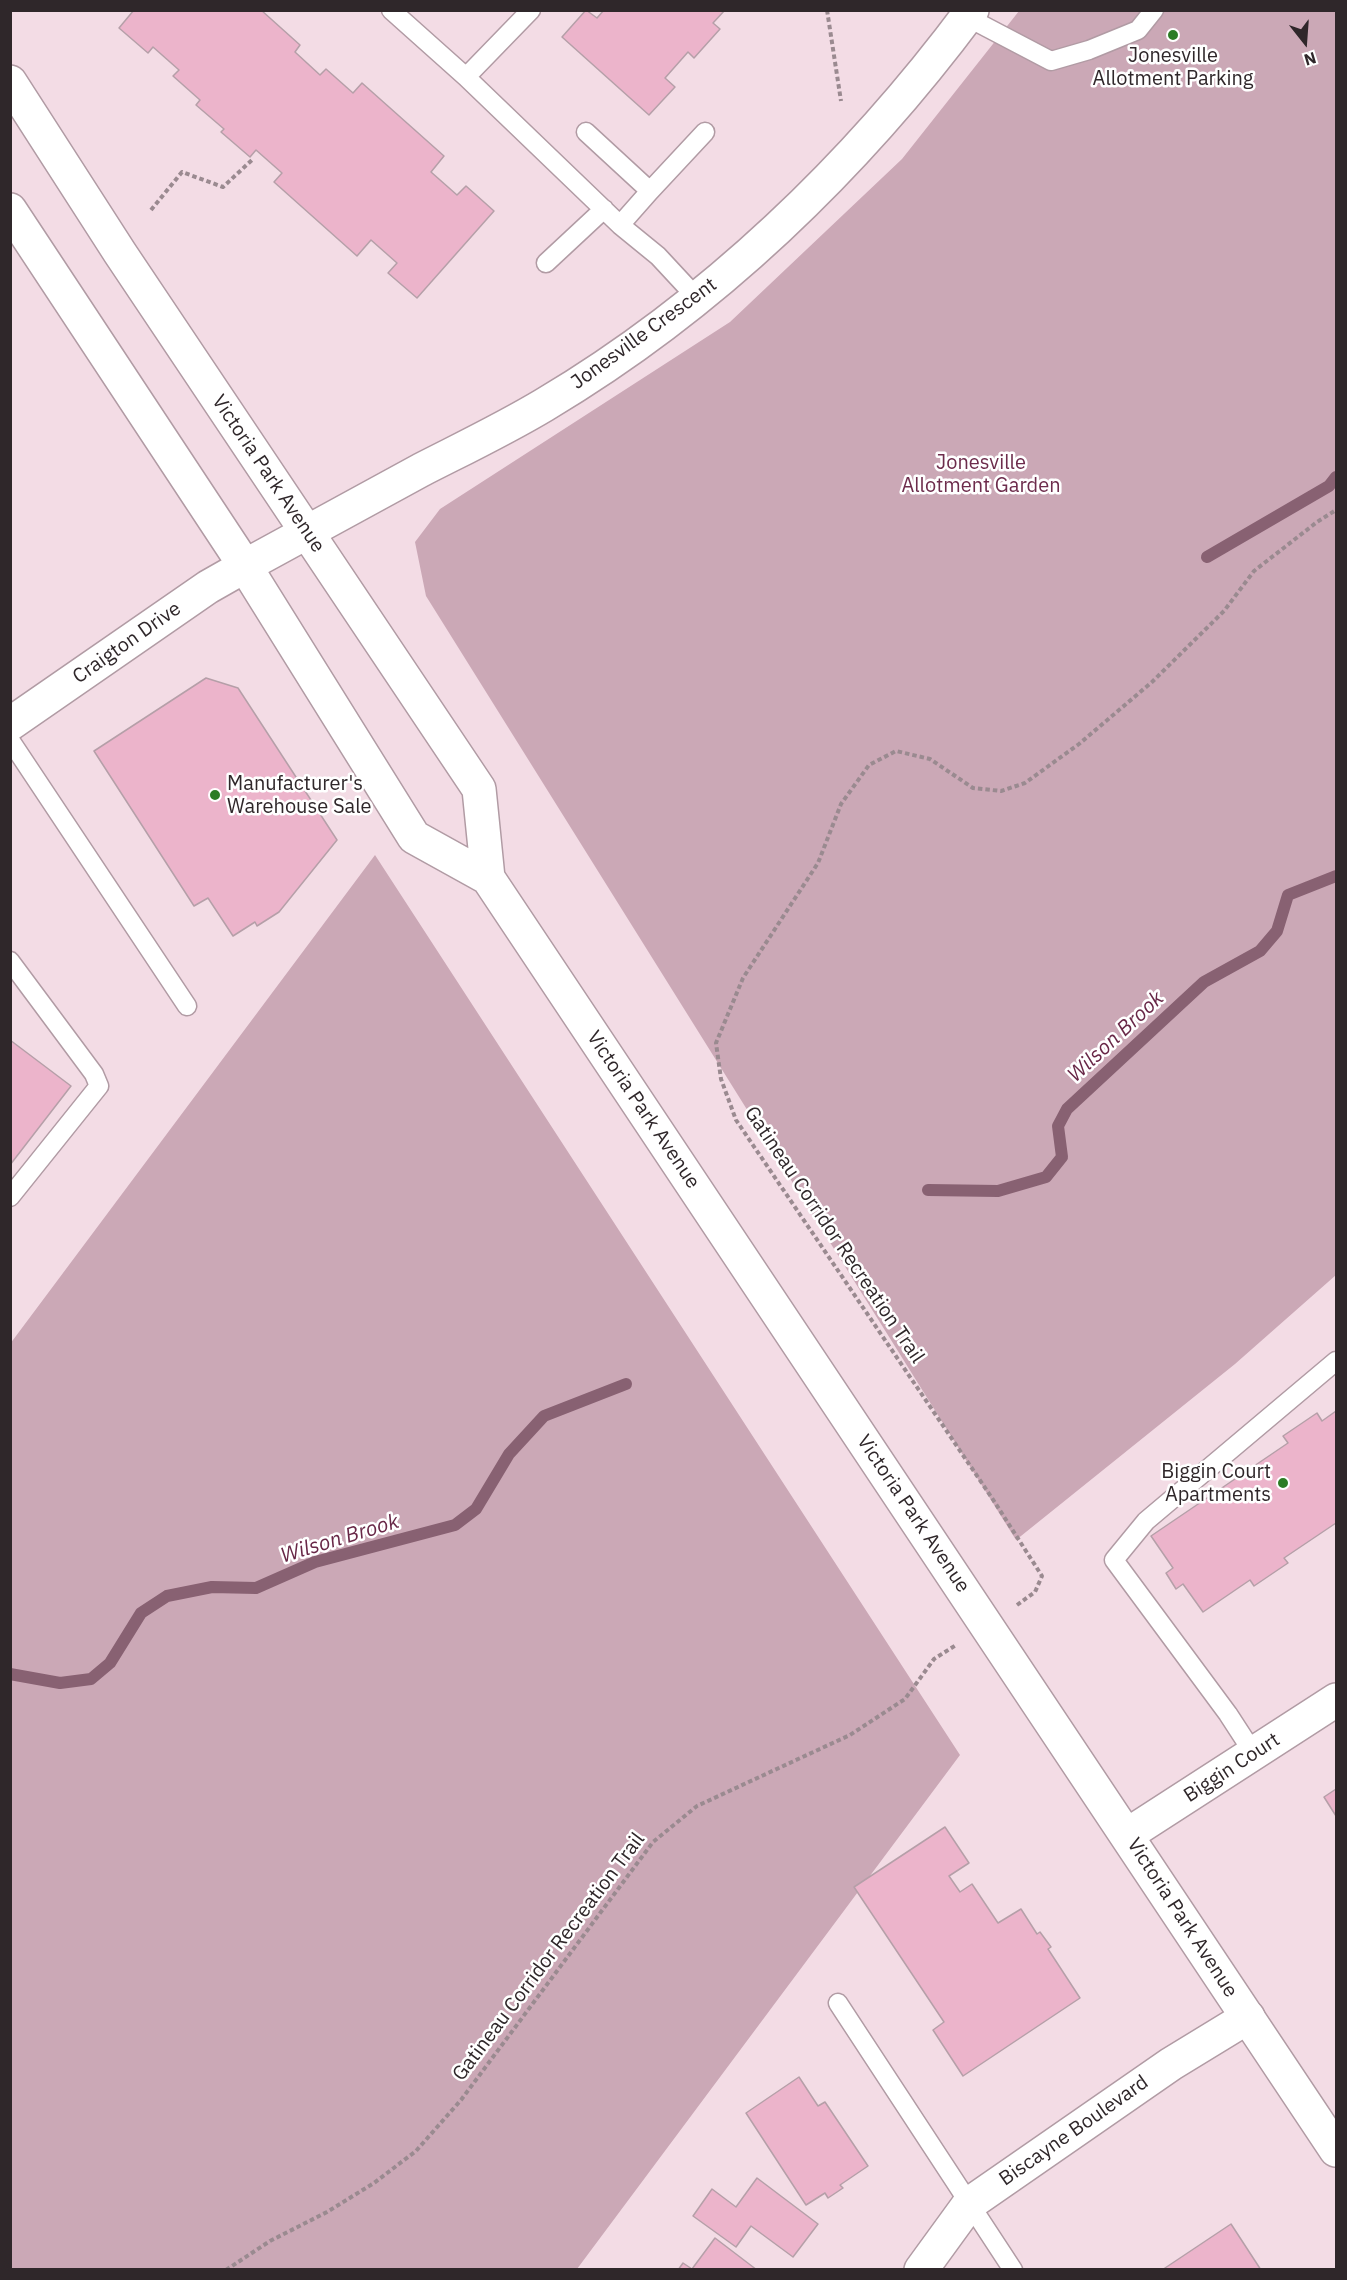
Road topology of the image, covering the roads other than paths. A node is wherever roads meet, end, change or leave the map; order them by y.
1 (391, 10) edge
2 (531, 10) edge
3 (1154, 10) edge
4 (970, 14) edge
5 (466, 77) junction
6 (10, 82) edge
7 (586, 132) dead end
8 (705, 132) dead end
9 (650, 191) junction
10 (604, 209) junction
11 (10, 210) edge
12 (620, 225) junction
13 (546, 263) dead end
14 (697, 298) junction
15 (308, 532) junction
16 (245, 566) junction
17 (10, 724) edge
18 (10, 740) edge
19 (488, 878) junction
20 (10, 961) edge
21 (187, 1006) dead end
22 (10, 1197) edge
23 (1336, 1361) edge
24 (1336, 1700) edge
25 (1254, 1754) junction
26 (1127, 1835) junction
27 (838, 2003) dead end
28 (1248, 2017) junction
29 (1336, 2150) edge
30 (969, 2204) junction
31 (921, 2270) edge
32 (1013, 2270) edge

1 - 5 lane
2 - 5 lane
3 - 4 lane
4 - 14 main road, Jonesville Crescent
5 - 10 lane
6 - 15 main road, Victoria Park Avenue
7 - 9 lane
8 - 9 lane
9 - 12 lane
10 - 12 lane
10 - 13 lane
11 - 16 main road, Victoria Park Avenue
12 - 14 lane
14 - 15 main road, Jonesville Crescent
15 - 16 main road, Jonesville Crescent
15 - 19 main road, Victoria Park Avenue
16 - 17 main road, Craigton Drive
16 - 19 main road, Victoria Park Avenue
18 - 21 lane
19 - 26 main road, Victoria Park Avenue
20 - 22 lane
23 - 25 lane
24 - 25 main road, Biggin Court
25 - 26 main road, Biggin Court
26 - 28 main road, Victoria Park Avenue
27 - 30 lane
28 - 29 main road, Victoria Park Avenue
28 - 30 main road, Biscayne Boulevard
30 - 31 main road, Biscayne Boulevard
30 - 32 lane

